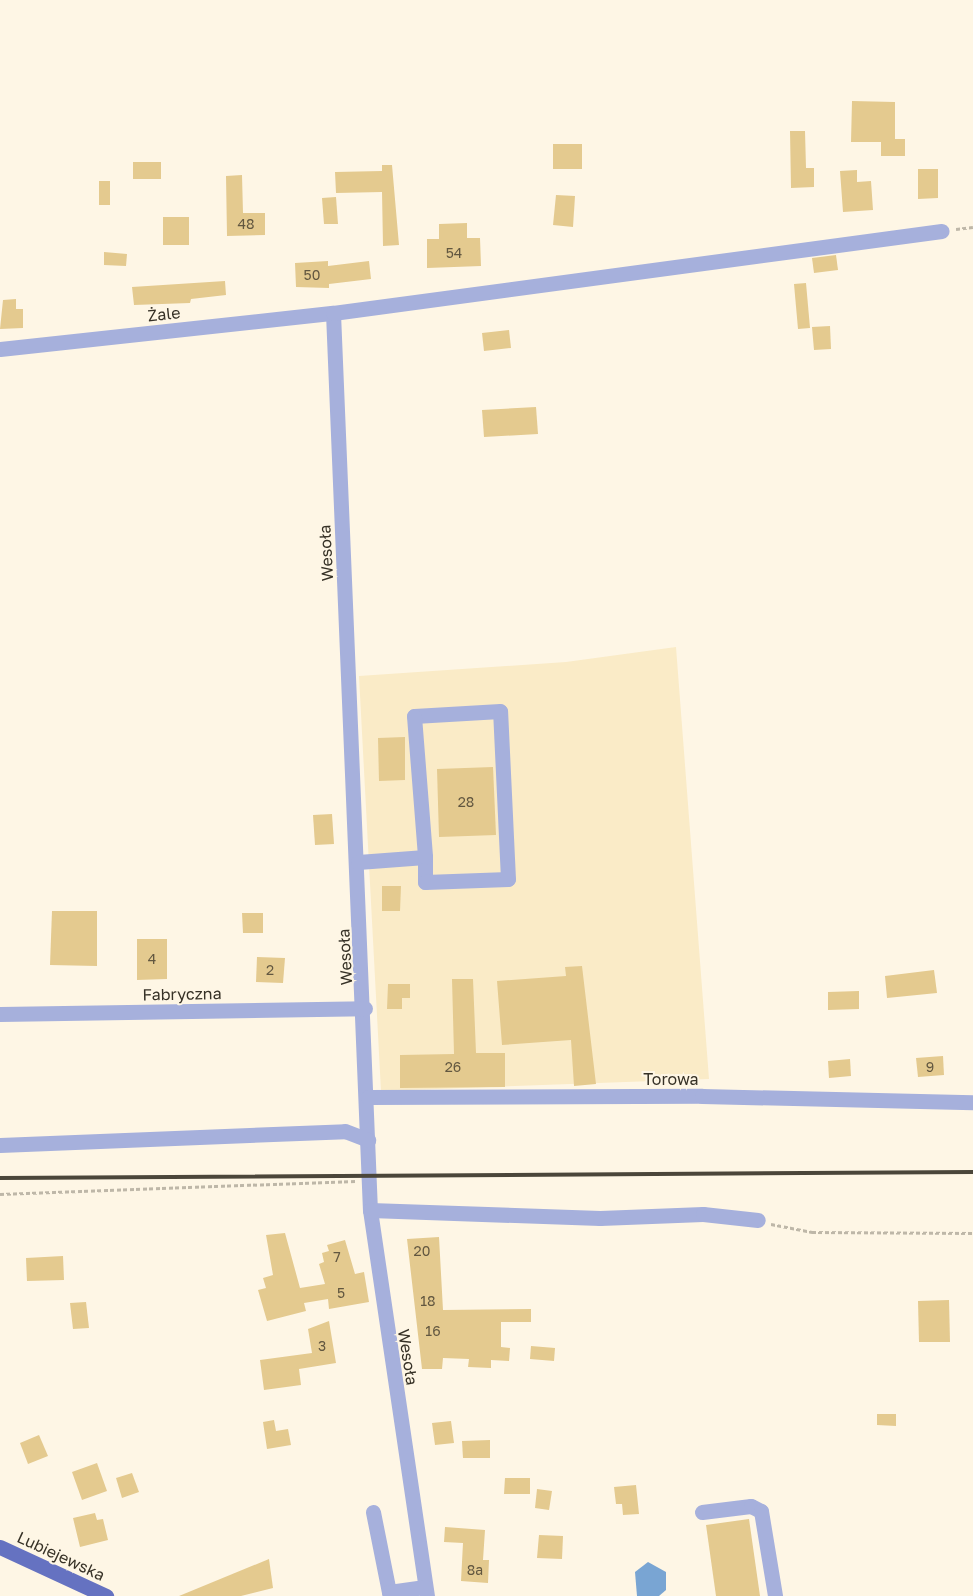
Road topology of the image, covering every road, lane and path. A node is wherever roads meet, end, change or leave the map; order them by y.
1 (942, 231) dead end
2 (333, 313) junction
3 (0, 350) edge
4 (425, 857) junction
5 (358, 862) junction
6 (365, 1008) junction
7 (0, 1014) edge
8 (368, 1097) junction
9 (973, 1102) edge
10 (368, 1140) junction
11 (0, 1144) edge
12 (368, 1180) junction
13 (0, 1194) edge
14 (370, 1210) junction
15 (758, 1220) joint
16 (973, 1233) edge
17 (373, 1512) dead end
18 (702, 1512) dead end
19 (0, 1547) edge
20 (426, 1591) edge
21 (106, 1596) edge
22 (775, 1596) edge

1 - 2 street, Żale
2 - 3 street, Żale
2 - 5 street, Wesoła
4 - 4 street
4 - 5 street
5 - 6 street, Wesoła
6 - 7 street, Fabryczna
6 - 8 street, Wesoła
8 - 9 street, Torowa
8 - 10 street, Wesoła
10 - 11 street
10 - 12 street, Wesoła
12 - 13 path
12 - 14 street, Wesoła
14 - 15 street
14 - 20 street, Wesoła
15 - 16 path
17 - 20 street
18 - 22 street
19 - 21 main road, Lubiejewska

